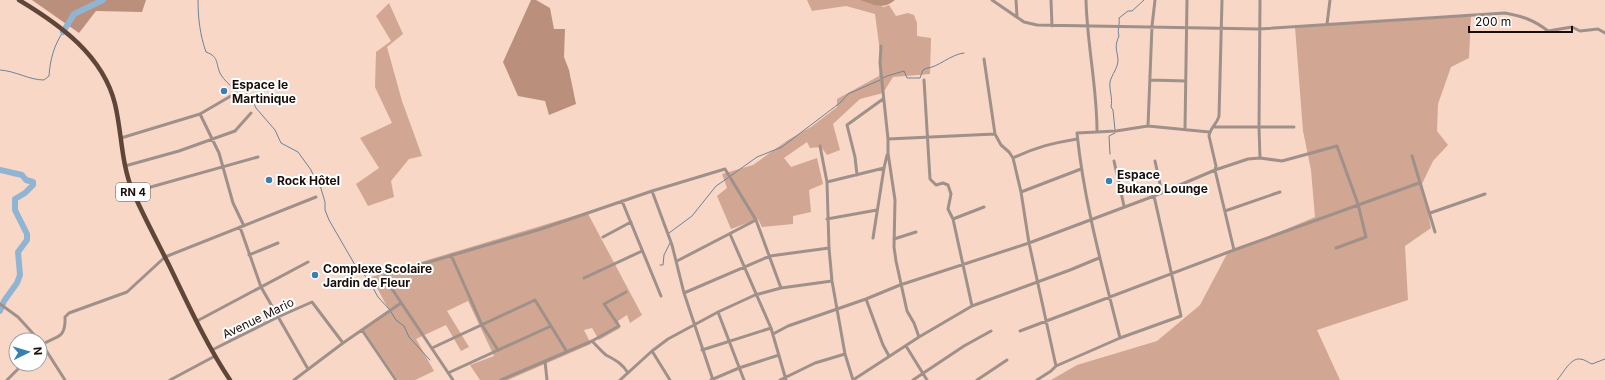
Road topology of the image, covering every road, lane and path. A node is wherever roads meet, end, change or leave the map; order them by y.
1 (19, 0) edge
2 (992, 0) edge
3 (1016, 0) edge
4 (1051, 0) edge
5 (1086, 0) edge
6 (1155, 0) edge
7 (1187, 0) edge
8 (1222, 0) edge
9 (1260, 0) edge
10 (1330, 0) edge
11 (1017, 16) junction
12 (1327, 24) junction
13 (1052, 26) junction
14 (1086, 26) junction
15 (1152, 26) junction
16 (1186, 27) junction
17 (1222, 28) junction
18 (1259, 28) junction
19 (1605, 33) edge
20 (882, 46) dead end
21 (984, 59) dead end
22 (924, 80) dead end
23 (1150, 80) junction
24 (1186, 81) junction
25 (236, 93) dead end
26 (884, 99) junction
27 (251, 112) dead end
28 (200, 114) junction
29 (1148, 126) junction
30 (1213, 127) junction
31 (1259, 127) junction
32 (1294, 127) dead end
33 (1185, 129) junction
34 (1098, 131) junction
35 (1210, 132) junction
36 (995, 134) junction
37 (927, 137) junction
38 (121, 138) junction
39 (213, 139) junction
40 (888, 139) junction
41 (1078, 139) junction
42 (820, 146) dead end
43 (888, 153) junction
44 (1412, 156) dead end
45 (258, 157) dead end
46 (1013, 158) junction
47 (1260, 158) junction
48 (1114, 161) dead end
49 (1155, 161) dead end
50 (124, 166) junction
51 (223, 167) junction
52 (884, 168) junction
53 (1081, 169) junction
54 (1215, 170) junction
55 (857, 175) junction
56 (827, 182) junction
57 (1419, 183) junction
58 (652, 191) junction
59 (133, 192) junction
60 (1020, 192) junction
61 (1280, 192) dead end
62 (1162, 193) junction
63 (1485, 194) dead end
64 (1154, 196) junction
65 (316, 197) dead end
66 (622, 201) junction
67 (1358, 204) junction
68 (1124, 206) junction
69 (984, 207) dead end
70 (877, 210) junction
71 (1225, 211) junction
72 (1430, 213) junction
73 (1090, 218) junction
74 (953, 219) junction
75 (756, 220) junction
76 (828, 220) junction
77 (631, 222) junction
78 (244, 226) junction
79 (240, 227) junction
80 (916, 232) dead end
81 (1435, 232) dead end
82 (730, 234) junction
83 (603, 237) dead end
84 (873, 238) dead end
85 (894, 239) junction
86 (278, 243) dead end
87 (1028, 243) junction
88 (828, 248) junction
89 (1336, 248) dead end
90 (1234, 250) junction
91 (642, 251) junction
92 (249, 255) junction
93 (451, 255) junction
94 (770, 256) junction
95 (165, 257) junction
96 (1099, 258) junction
97 (677, 261) junction
98 (308, 262) dead end
99 (963, 265) junction
100 (743, 266) junction
101 (1171, 275) junction
102 (584, 278) dead end
103 (832, 281) junction
104 (1037, 282) junction
105 (900, 285) junction
106 (261, 287) junction
107 (781, 288) junction
108 (626, 292) dead end
109 (684, 293) junction
110 (756, 295) junction
111 (661, 296) dead end
112 (1110, 298) junction
113 (866, 299) junction
114 (401, 303) junction
115 (1, 305) edge
116 (972, 306) junction
117 (838, 309) junction
118 (718, 312) junction
119 (278, 317) junction
120 (197, 321) junction
121 (1046, 321) junction
122 (482, 325) junction
123 (551, 326) junction
124 (694, 326) junction
125 (770, 328) junction
126 (362, 330) junction
127 (991, 331) dead end
128 (1020, 331) dead end
129 (30, 332) edge
130 (773, 334) junction
131 (919, 337) junction
132 (1120, 338) junction
133 (48, 340) edge
134 (592, 341) junction
135 (729, 342) junction
136 (343, 343) junction
137 (906, 346) junction
138 (432, 348) junction
139 (212, 350) junction
140 (498, 350) junction
141 (702, 350) junction
142 (652, 351) junction
143 (567, 352) junction
144 (845, 354) junction
145 (48, 355) edge
146 (779, 355) junction
147 (215, 356) junction
148 (889, 356) junction
149 (1007, 360) dead end
150 (545, 361) junction
151 (1056, 366) junction
152 (739, 368) junction
153 (308, 369) junction
154 (14, 372) edge
155 (923, 372) junction
156 (448, 373) junction
157 (628, 373) junction
158 (512, 375) junction
159 (785, 379) edge
160 (7, 380) edge
161 (65, 380) edge
162 (170, 380) edge
163 (230, 380) edge
164 (294, 380) edge
165 (396, 380) edge
166 (453, 380) edge
167 (501, 380) edge
168 (515, 380) edge
169 (547, 380) edge
170 (620, 380) edge
171 (670, 380) edge
172 (712, 380) edge
173 (744, 380) edge
174 (780, 380) edge
175 (853, 380) edge
176 (913, 380) edge
177 (928, 380) edge
178 (977, 380) edge
179 (1037, 380) edge

1 - 38 highway, RN 4
2 - 11 street
3 - 11 street
4 - 13 street
5 - 14 street
6 - 15 street
7 - 16 street
8 - 17 street
9 - 18 street
10 - 12 street
11 - 13 street
12 - 18 street
12 - 19 street
13 - 14 street
14 - 15 street
14 - 34 street
15 - 16 street
15 - 23 street
16 - 17 street
16 - 24 street
17 - 18 street
17 - 30 street
18 - 31 street
20 - 26 street
21 - 36 street
22 - 37 street
23 - 24 street
23 - 29 street
24 - 33 street
25 - 28 street
26 - 40 street
26 - 55 street
27 - 39 street
28 - 38 street
28 - 39 street
29 - 33 street
29 - 34 street
30 - 31 street
30 - 35 street
31 - 32 street
31 - 47 street
33 - 35 street
34 - 41 street
35 - 54 street
36 - 37 street
36 - 46 street
37 - 40 street
37 - 74 street
38 - 50 highway, RN 4
39 - 50 street
39 - 51 street
40 - 43 street
41 - 46 street
41 - 53 street
42 - 56 street
43 - 52 street
43 - 85 street
44 - 57 street
45 - 51 street
46 - 60 street
47 - 54 street
47 - 67 street
48 - 68 street
49 - 62 street
50 - 59 highway, RN 4
51 - 59 street
51 - 78 street
52 - 55 street
52 - 70 street
53 - 60 street
53 - 73 street
54 - 62 street
54 - 71 street
55 - 56 street
56 - 76 street
57 - 67 street
57 - 72 street
58 - 66 street
58 - 75 street
58 - 97 street
59 - 95 highway, RN 4
60 - 87 street
61 - 71 street
62 - 64 street
63 - 72 street
64 - 68 street
64 - 101 street
65 - 78 street
66 - 77 street
66 - 93 street
67 - 89 street
67 - 90 street
68 - 73 street
69 - 74 street
70 - 76 street
70 - 84 street
71 - 90 street
72 - 81 street
73 - 87 street
73 - 96 street
74 - 99 street
75 - 82 street
75 - 94 street
76 - 88 street
77 - 83 street
77 - 91 street
78 - 79 street
79 - 92 street
79 - 95 street
80 - 85 street
82 - 97 street
82 - 100 street
85 - 105 street
86 - 92 street
87 - 99 street
87 - 104 street
88 - 94 street
88 - 103 street
90 - 101 street
91 - 102 street
91 - 111 street
92 - 106 street
93 - 114 street
93 - 122 street
94 - 100 street
94 - 107 street
95 - 120 highway, RN 4
95 - 133 street
96 - 104 street
96 - 112 street
97 - 109 street
98 - 106 street
99 - 105 street
99 - 116 street
100 - 109 street
100 - 110 street
101 - 112 street
101 - 132 street
103 - 107 street
103 - 117 street
104 - 116 street
104 - 121 street
105 - 113 street
105 - 131 street
106 - 119 street
106 - 120 street
107 - 110 street
108 - 134 street
109 - 124 street
110 - 118 street
110 - 125 street
112 - 121 street
112 - 132 street
113 - 117 street
113 - 148 street
114 - 126 street
114 - 138 street
115 - 129 street
116 - 131 street
117 - 130 street
117 - 144 street
118 - 124 street
118 - 135 street
119 - 136 street, Avenue Mario
119 - 139 street, Avenue Mario
119 - 153 street
120 - 139 highway, RN 4
121 - 128 street
121 - 151 street
122 - 123 street
122 - 138 street
122 - 140 street
123 - 140 street
123 - 143 street
124 - 141 street
124 - 142 street
125 - 130 street
125 - 135 street
126 - 136 street
126 - 165 street
127 - 155 street
130 - 146 street
131 - 137 street
132 - 151 street
134 - 143 street
134 - 157 street
135 - 141 street
135 - 152 street
136 - 153 street
137 - 148 street
137 - 155 street
138 - 156 street
139 - 147 highway, RN 4
140 - 156 street
141 - 172 street
142 - 157 street
142 - 171 street
143 - 150 street
144 - 159 street
144 - 175 street
145 - 161 street
146 - 152 street
146 - 159 street
147 - 162 street
147 - 163 highway, RN 4
148 - 175 street
149 - 178 street
150 - 158 street
150 - 169 street
151 - 179 street
152 - 172 street
152 - 173 street
153 - 164 street
154 - 160 street
155 - 176 street
155 - 177 street
156 - 166 street
157 - 170 street
158 - 167 street
158 - 168 street
159 - 174 street

